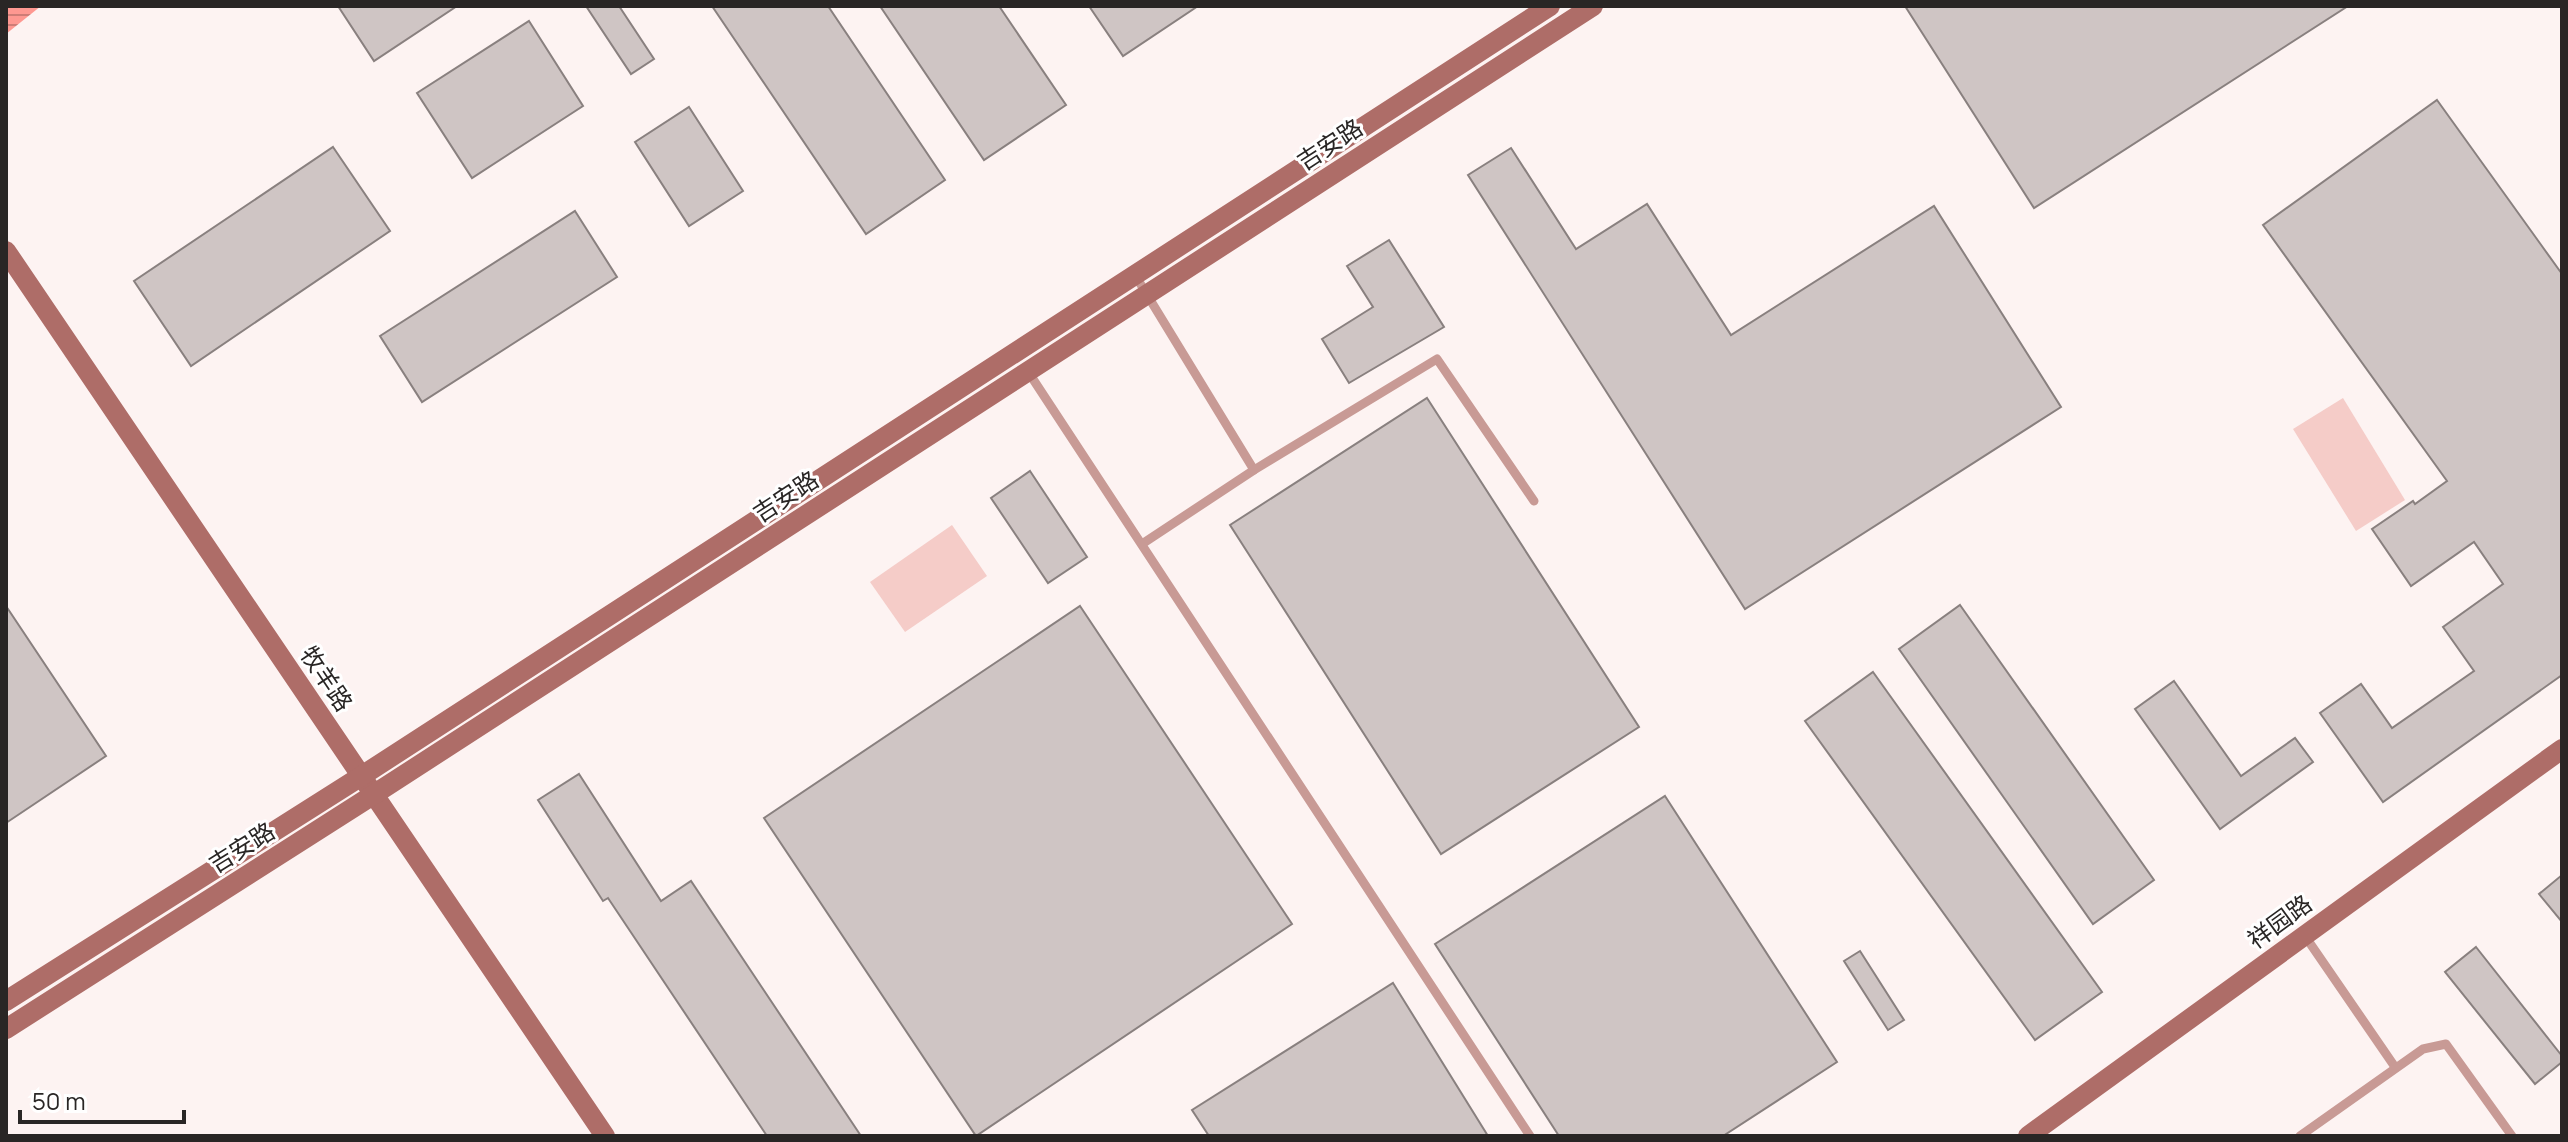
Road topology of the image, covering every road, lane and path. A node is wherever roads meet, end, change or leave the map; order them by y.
1 (1550, 6) edge
2 (1593, 6) edge
3 (6, 251) edge
4 (1135, 275) junction
5 (1147, 295) junction
6 (1015, 352) junction
7 (1028, 372) junction
8 (1254, 470) junction
9 (1534, 501) dead end
10 (1142, 544) junction
11 (2562, 749) edge
12 (360, 777) junction
13 (373, 795) junction
14 (2305, 936) junction
15 (6, 1001) edge
16 (6, 1029) edge
17 (2395, 1067) junction
18 (605, 1136) edge
19 (1530, 1136) edge
20 (2028, 1136) edge
21 (2300, 1136) edge
22 (2512, 1136) edge

1 - 4 street, 吉安路
2 - 5 street, 吉安路
3 - 12 street, 牧羊路
4 - 5 lane
4 - 6 street, 吉安路
5 - 7 street, 吉安路
5 - 8 lane
6 - 7 lane
6 - 12 street, 吉安路
7 - 10 lane
7 - 13 street, 吉安路
8 - 9 lane
8 - 10 lane
10 - 19 lane
11 - 14 street, 祥园路
12 - 13 street, 牧羊路
12 - 15 street, 吉安路
13 - 16 street, 吉安路
13 - 18 street, 牧羊路
14 - 17 lane
14 - 20 street, 祥园路
17 - 21 lane
17 - 22 lane

